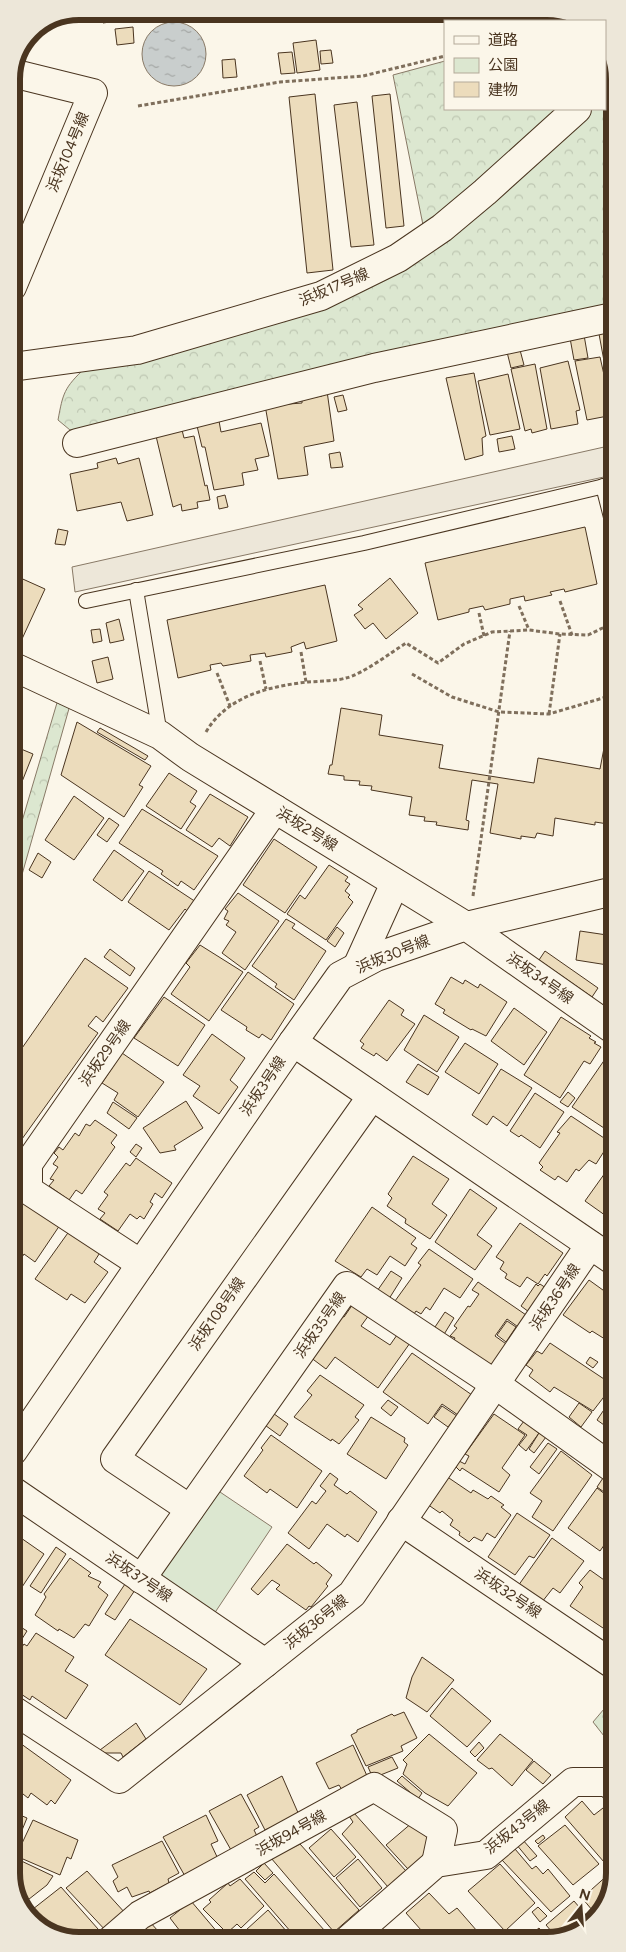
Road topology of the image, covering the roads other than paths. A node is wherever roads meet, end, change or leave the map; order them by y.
1 (20, 75) edge
2 (576, 110) edge
3 (20, 268) edge
4 (606, 319) edge
5 (20, 366) edge
6 (77, 443) dead end
7 (606, 485) edge
8 (136, 590) junction
9 (86, 601) dead end
10 (20, 670) edge
11 (160, 735) junction
12 (275, 809) junction
13 (395, 883) junction
14 (606, 893) edge
15 (466, 926) junction
16 (357, 967) junction
17 (606, 1024) edge
18 (293, 1042) junction
19 (372, 1096) junction
20 (590, 1246) junction
21 (606, 1256) edge
22 (141, 1264) junction
23 (496, 1384) junction
24 (20, 1441) edge
25 (606, 1463) edge
26 (20, 1496) edge
27 (190, 1509) junction
28 (401, 1521) junction
29 (141, 1579) junction
30 (606, 1660) edge
31 (265, 1664) junction
32 (20, 1715) edge
33 (606, 1782) edge
34 (436, 1863) junction
35 (120, 1932) edge
36 (357, 1932) edge

1 - 3 street, 浜坂104号線
2 - 5 street, 浜坂17号線
4 - 6 street
7 - 8 lane
8 - 9 lane
8 - 11 lane
10 - 11 street, 浜坂2号線
11 - 12 street, 浜坂2号線
12 - 13 street, 浜坂2号線
12 - 22 street, 浜坂29号線
13 - 15 street, 浜坂2号線
13 - 16 street
14 - 15 street
15 - 16 street, 浜坂30号線
15 - 17 street, 浜坂34号線
16 - 18 street, 浜坂30号線
18 - 19 street, 浜坂3号線
18 - 22 street, 浜坂3号線
19 - 20 street, 浜坂3号線
19 - 27 street, 浜坂108号線
20 - 21 street, 浜坂3号線
20 - 23 street, 浜坂36号線
22 - 24 street, 浜坂3号線
23 - 25 street, 浜坂35号線
23 - 27 street, 浜坂35号線
23 - 28 street, 浜坂36号線
26 - 29 street, 浜坂37号線
27 - 29 street, 浜坂35号線
28 - 30 street, 浜坂32号線
28 - 31 street, 浜坂36号線
29 - 31 street, 浜坂37号線
31 - 32 street, 浜坂36号線
33 - 34 street, 浜坂43号線
34 - 35 street, 浜坂94号線
34 - 36 street

